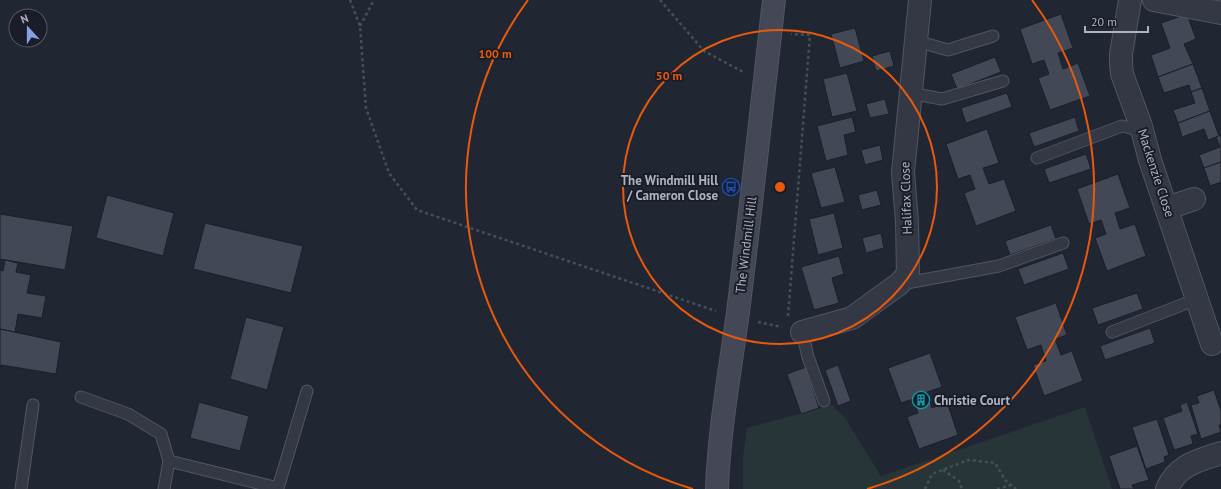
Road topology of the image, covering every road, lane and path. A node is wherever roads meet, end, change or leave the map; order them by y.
1 (350, 0) edge
2 (374, 0) edge
3 (660, 0) edge
4 (774, 0) edge
5 (920, 0) edge
6 (1130, 0) edge
7 (1154, 0) edge
8 (1221, 13) edge
9 (360, 26) junction
10 (770, 32) junction
11 (993, 36) dead end
12 (916, 41) junction
13 (749, 75) dead end
14 (1002, 81) dead end
15 (910, 93) junction
16 (1142, 131) junction
17 (1037, 158) dead end
18 (1194, 199) dead end
19 (1167, 208) junction
20 (1063, 243) dead end
21 (899, 284) junction
22 (1197, 299) junction
23 (737, 318) junction
24 (794, 330) junction
25 (1112, 332) dead end
26 (1212, 344) dead end
27 (307, 391) dead end
28 (81, 397) dead end
29 (824, 401) dead end
30 (33, 405) dead end
31 (1221, 453) edge
32 (169, 461) junction
33 (943, 470) junction
34 (1011, 485) junction
35 (21, 489) edge
36 (164, 489) edge
37 (717, 489) edge
38 (925, 489) edge
39 (962, 489) edge
40 (997, 489) edge
41 (1016, 489) edge
42 (1167, 489) edge

1 - 9 path
2 - 9 path
3 - 13 path
4 - 10 street, The Windmill Hill
5 - 12 street, Halifax Close
6 - 16 street, Mackenzie Close
7 - 8 street
9 - 23 path
10 - 23 street, The Windmill Hill
10 - 24 path
11 - 12 lane
12 - 15 street, Halifax Close
14 - 15 lane
15 - 21 street, Halifax Close
16 - 17 lane
16 - 19 street, Mackenzie Close
18 - 19 street
19 - 22 street, Mackenzie Close
20 - 21 lane
21 - 24 street, Halifax Close
22 - 25 lane
22 - 26 street, Mackenzie Close
23 - 24 path
23 - 37 street, The Windmill Hill
24 - 29 lane
27 - 32 lane
28 - 32 lane
30 - 35 lane
31 - 42 street
32 - 36 lane
33 - 34 path
33 - 38 path
33 - 39 path
34 - 40 path
34 - 41 path

